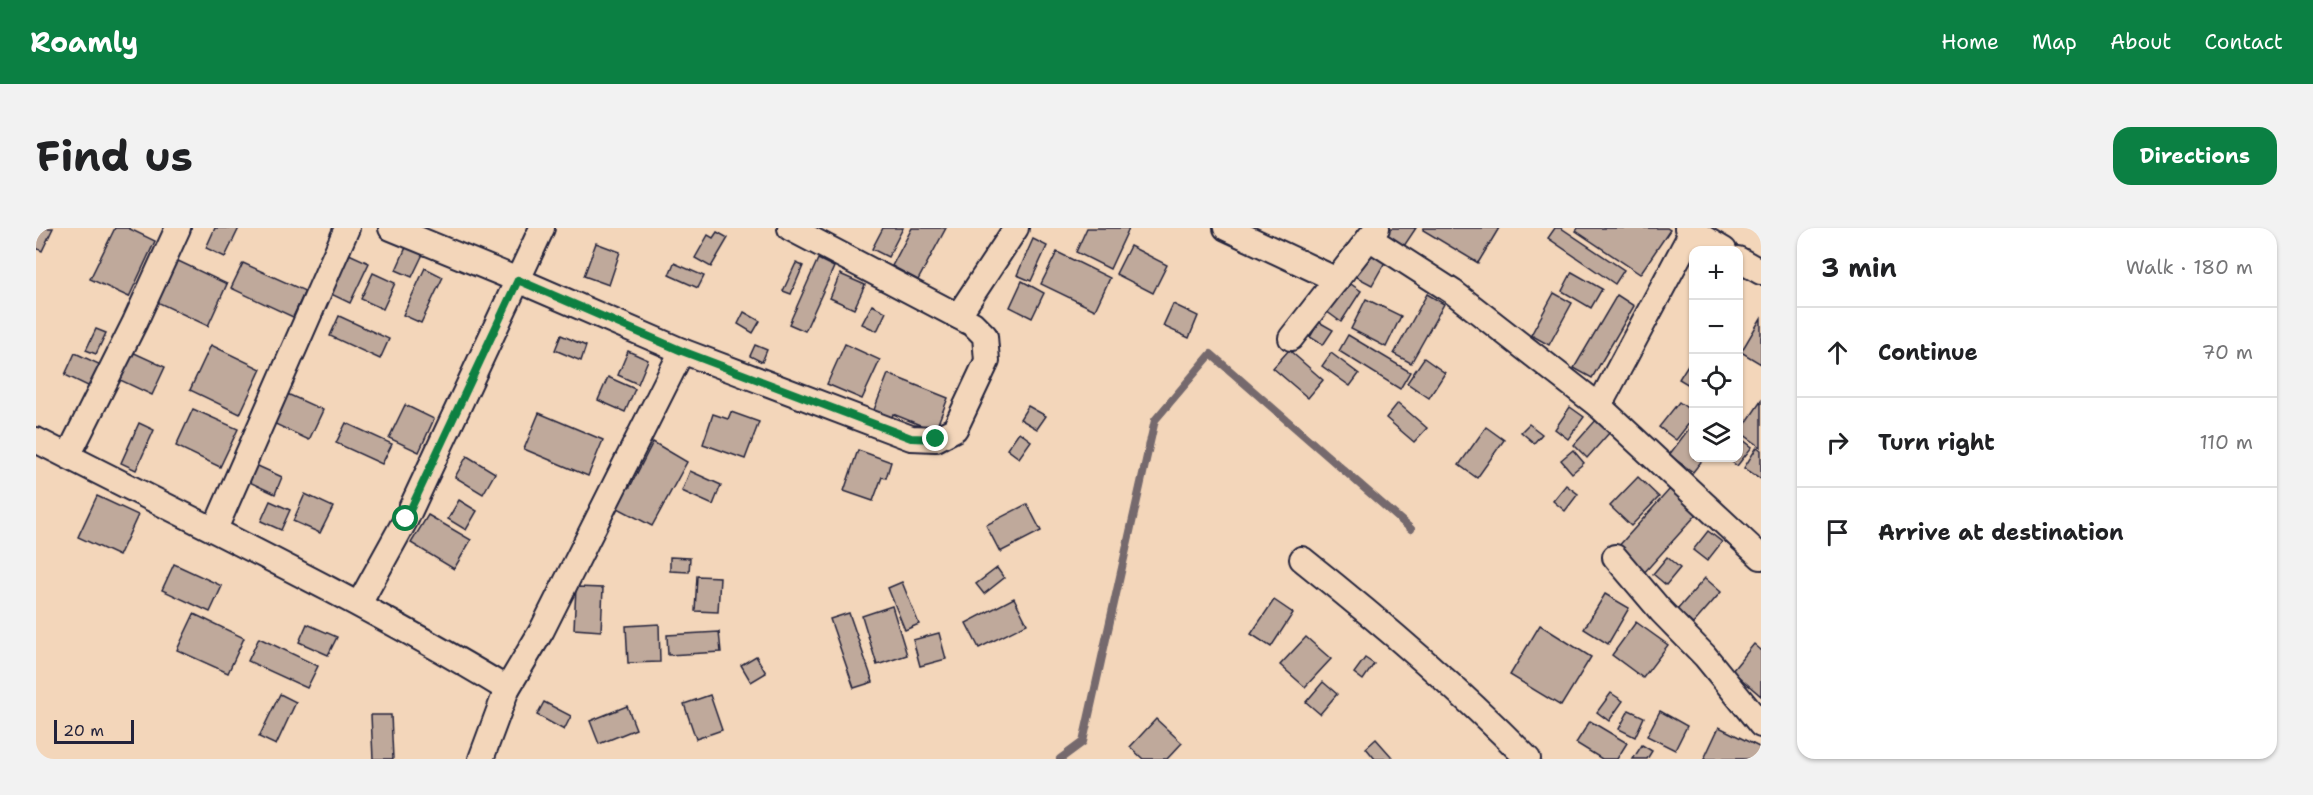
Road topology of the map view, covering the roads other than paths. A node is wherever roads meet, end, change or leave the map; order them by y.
1 (178, 228) edge
2 (347, 228) edge
3 (391, 228) edge
4 (542, 228) edge
5 (790, 228) edge
6 (1016, 228) edge
7 (1226, 228) edge
8 (1691, 229) edge
9 (1373, 233) edge
10 (1718, 246) edge
11 (1743, 262) edge
12 (1761, 272) edge
13 (518, 280) junction
14 (1337, 280) junction
15 (958, 316) junction
16 (1291, 338) dead end
17 (682, 351) junction
18 (1599, 406) junction
19 (36, 440) edge
20 (68, 456) junction
21 (214, 529) junction
22 (1615, 557) dead end
23 (1761, 557) edge
24 (1302, 559) dead end
25 (359, 604) junction
26 (507, 689) junction
27 (1761, 724) edge
28 (481, 759) edge
29 (1528, 759) edge

1 - 20 street
2 - 21 street
3 - 13 street
4 - 13 street
5 - 15 street
6 - 15 street
7 - 14 street
8 - 10 street
8 - 18 street
9 - 14 street
9 - 18 street
11 - 12 street
13 - 17 street
13 - 25 street
14 - 16 street
15 - 17 street
17 - 26 street
18 - 23 street
19 - 20 street
20 - 21 street
21 - 25 street
22 - 27 street
24 - 29 street
25 - 26 street
26 - 28 street

